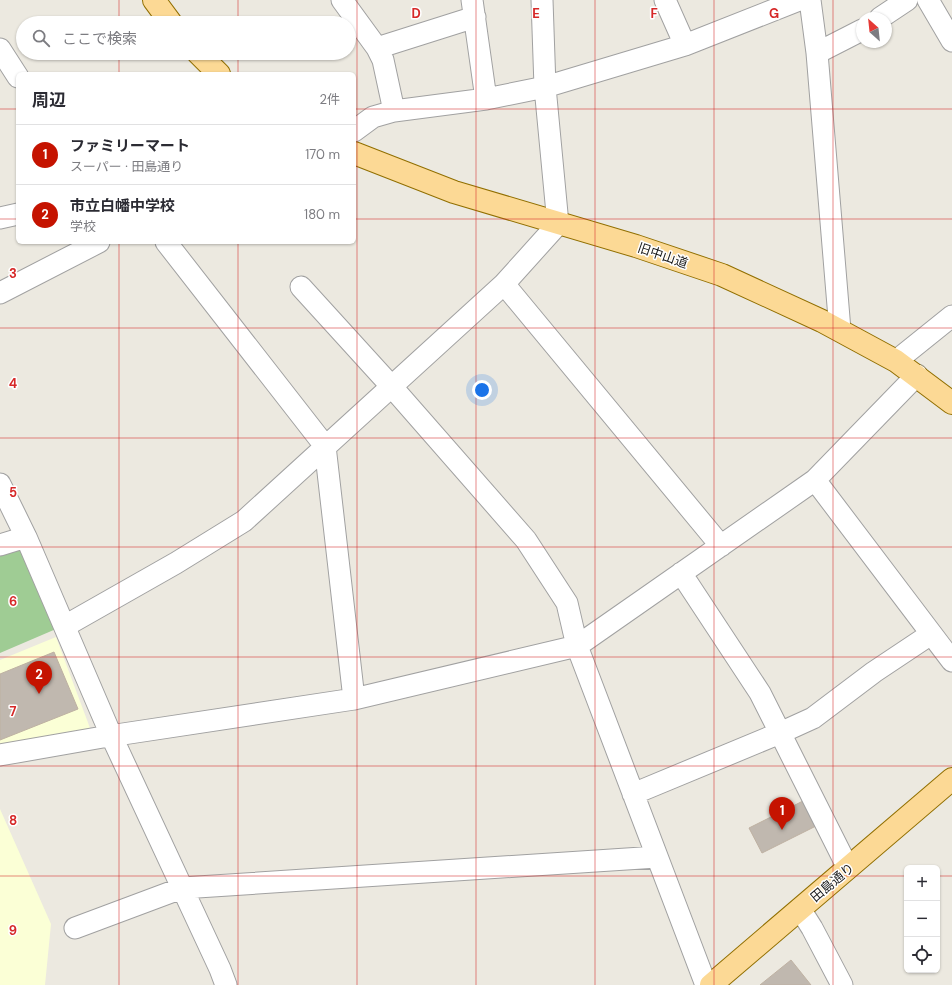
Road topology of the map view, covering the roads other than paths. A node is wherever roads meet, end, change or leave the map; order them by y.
1 (154, 0) edge
2 (342, 0) edge
3 (542, 0) edge
4 (665, 0) edge
5 (799, 0) edge
6 (810, 0) edge
7 (907, 0) edge
8 (928, 0) edge
9 (474, 9) edge
10 (889, 12) edge
11 (166, 16) edge
12 (354, 16) edge
13 (356, 19) edge
14 (856, 33) edge
15 (952, 41) edge
16 (685, 44) junction
17 (378, 48) junction
18 (0, 49) edge
19 (817, 54) junction
20 (205, 60) edge
21 (217, 72) edge
22 (16, 74) edge
23 (545, 87) junction
24 (486, 99) junction
25 (394, 111) junction
26 (356, 129) edge
27 (356, 154) edge
28 (16, 214) edge
29 (0, 218) edge
30 (558, 224) junction
31 (95, 244) edge
32 (168, 244) edge
33 (504, 284) junction
34 (301, 287) dead end
35 (0, 293) edge
36 (952, 316) edge
37 (840, 330) junction
38 (896, 361) junction
39 (917, 375) junction
40 (392, 387) junction
41 (952, 403) edge
42 (325, 446) junction
43 (815, 480) junction
44 (0, 484) edge
45 (26, 537) junction
46 (0, 545) edge
47 (721, 546) junction
48 (681, 573) junction
49 (65, 626) junction
50 (931, 634) junction
51 (577, 646) junction
52 (952, 662) edge
53 (354, 699) junction
54 (780, 733) junction
55 (111, 735) junction
56 (0, 755) edge
57 (952, 779) edge
58 (633, 794) junction
59 (657, 857) junction
60 (848, 868) junction
61 (182, 888) junction
62 (800, 909) junction
63 (75, 928) dead end
64 (226, 985) edge
65 (706, 985) edge
66 (711, 985) edge
67 (842, 985) edge

1 - 11 main road
2 - 12 street
3 - 23 street
4 - 16 street
5 - 16 street
6 - 19 street
7 - 10 street
8 - 15 street
9 - 17 street
9 - 24 street
13 - 17 street
14 - 19 street
16 - 23 street
17 - 25 street
18 - 22 street
19 - 37 street
20 - 21 main road
23 - 24 street
23 - 30 street
24 - 25 street
25 - 26 street
27 - 30 main road, 旧中山道
28 - 29 street
30 - 33 street
30 - 37 main road, 旧中山道
31 - 35 street
32 - 42 street
33 - 40 street
33 - 47 street
34 - 40 street
36 - 38 street
37 - 38 main road, 旧中山道
38 - 39 main road, 旧中山道
39 - 41 main road, 旧中山道
39 - 43 street
40 - 42 street
40 - 51 street
42 - 49 street
42 - 53 street
43 - 47 street
43 - 50 street
44 - 45 street
45 - 46 street
45 - 49 street
47 - 48 street
48 - 51 street
48 - 54 street
49 - 55 street
50 - 52 street
50 - 54 street
51 - 53 street
51 - 58 street
53 - 55 street
54 - 58 street
54 - 60 street
55 - 56 street
55 - 61 street
57 - 60 main road, 田島通り
58 - 59 street
59 - 61 street
59 - 65 street
60 - 62 main road, 田島通り
61 - 63 street
61 - 64 street
62 - 66 main road, 田島通り
62 - 67 street

